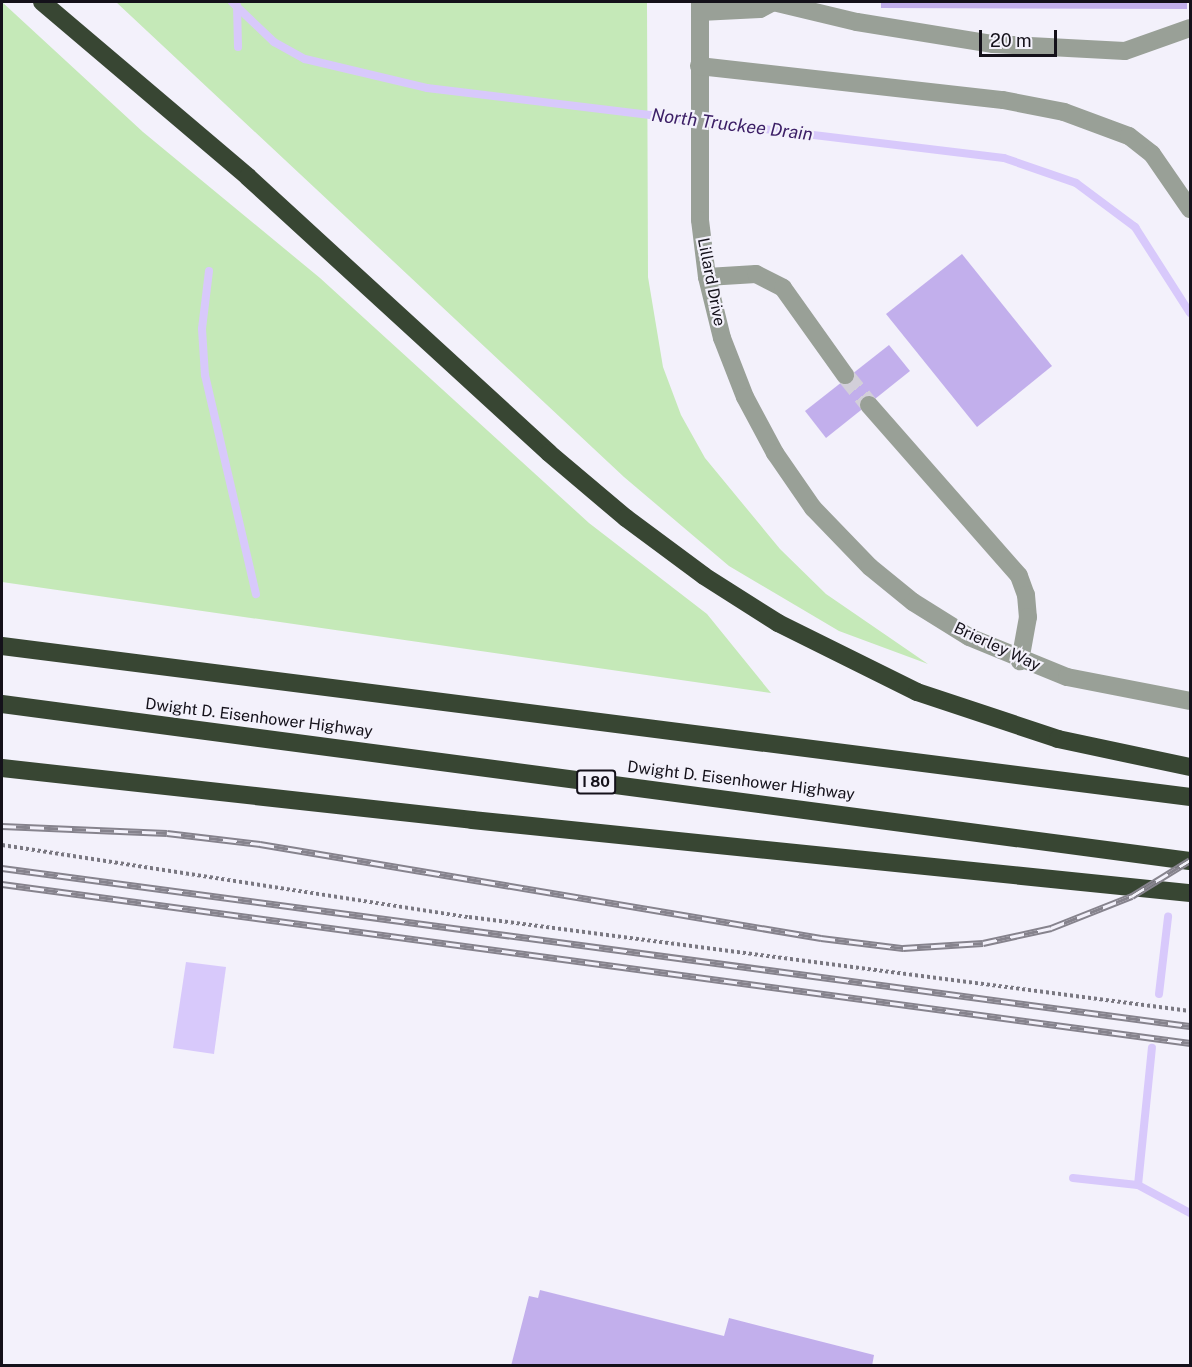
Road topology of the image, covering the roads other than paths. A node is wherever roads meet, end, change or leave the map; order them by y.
1 (42, 2) edge
2 (773, 2) edge
3 (700, 7) edge
4 (1191, 28) edge
5 (699, 66) junction
6 (1191, 208) edge
7 (707, 277) junction
8 (845, 375) tunnel mouth
9 (869, 405) tunnel mouth
10 (833, 531) joint
11 (2, 646) edge
12 (1020, 661) junction
13 (1191, 701) edge
14 (2, 704) edge
15 (1191, 767) edge
16 (2, 768) edge
17 (1191, 798) edge
18 (1191, 861) edge
19 (1191, 892) edge

1 - 15 highway
2 - 3 street
2 - 4 street
3 - 5 street, Lillard Drive
5 - 6 street
5 - 7 street, Lillard Drive
7 - 8 street
7 - 10 street, Lillard Drive
9 - 12 street
10 - 12 street, Brierley Way
11 - 17 highway
12 - 13 street, Brierley Way
14 - 18 highway, Dwight D. Eisenhower Highway / I 80
16 - 19 highway

